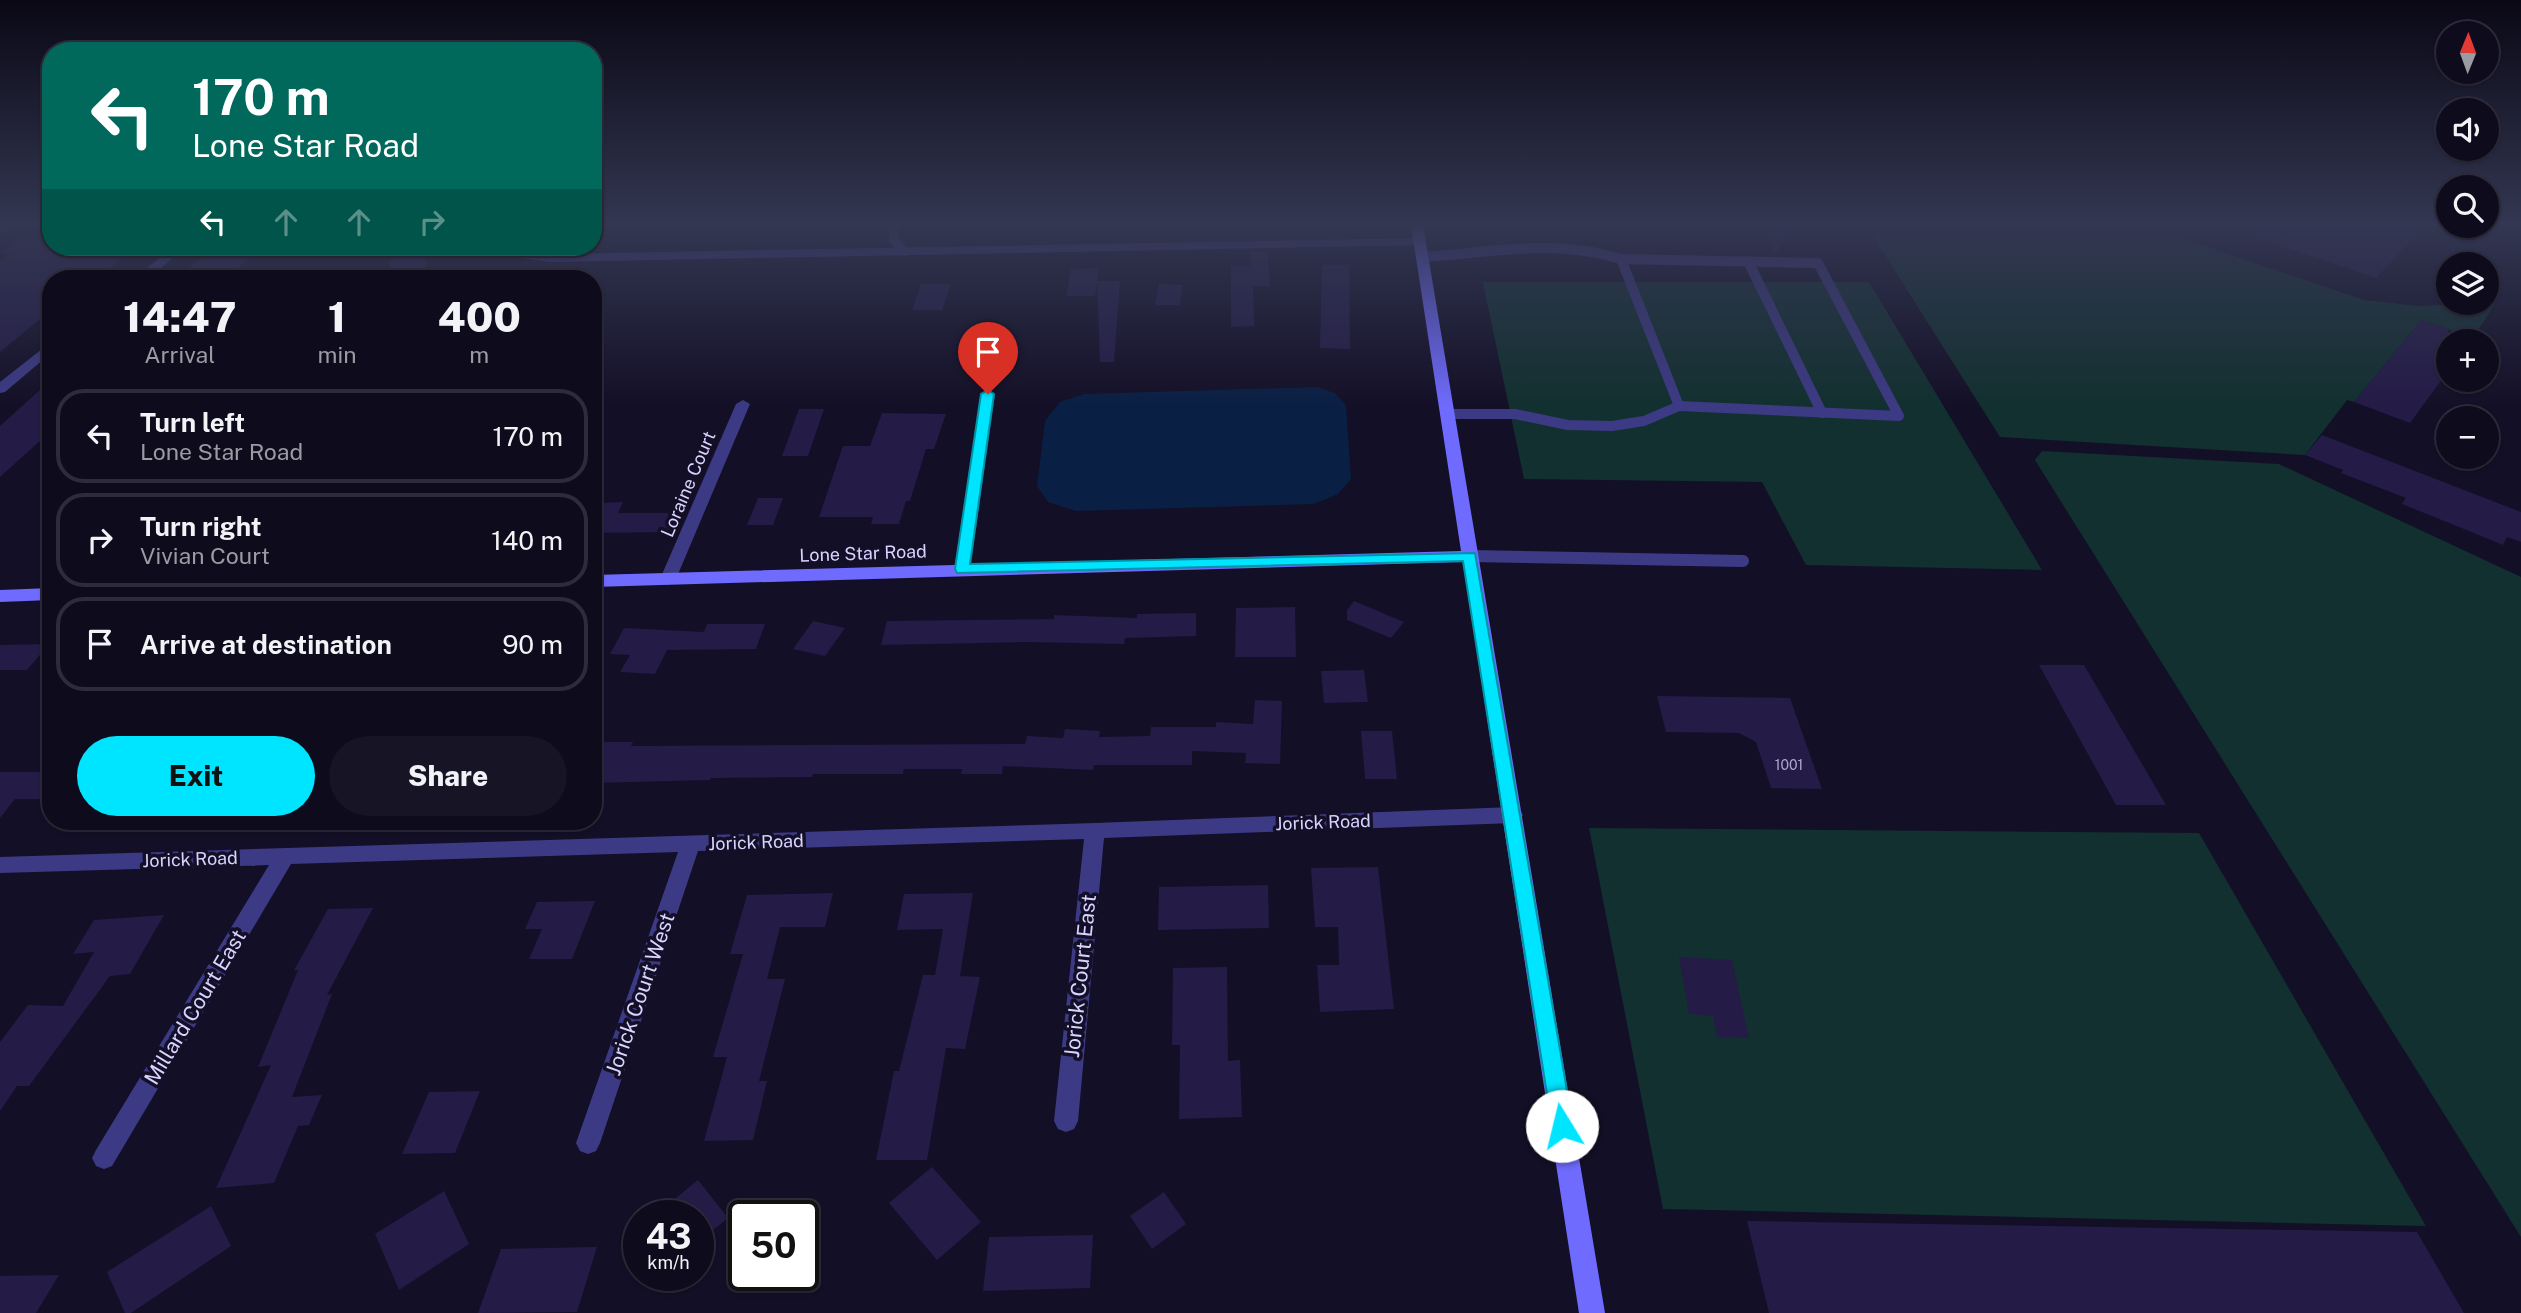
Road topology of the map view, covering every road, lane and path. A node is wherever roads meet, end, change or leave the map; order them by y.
1 (1426, 286) edge
2 (1632, 286) edge
3 (1760, 286) edge
4 (1830, 286) edge
5 (42, 354) edge
6 (0, 389) edge
7 (988, 394) dead end
8 (743, 404) dead end
9 (1679, 406) junction
10 (1822, 413) junction
11 (1446, 414) junction
12 (1470, 556) junction
13 (1742, 561) dead end
14 (962, 569) junction
15 (668, 579) junction
16 (602, 581) edge
17 (42, 594) edge
18 (0, 596) edge
19 (1513, 814) junction
20 (1095, 831) junction
21 (691, 844) junction
22 (285, 856) junction
23 (0, 865) edge
24 (1066, 1121) dead end
25 (588, 1143) dead end
26 (104, 1158) dead end
27 (1592, 1313) edge

1 - 11 main road
2 - 9 lane
3 - 10 lane
4 - 10 lane
5 - 6 street
7 - 14 street
8 - 15 street, Loraine Court
9 - 10 lane
9 - 11 lane
11 - 12 main road
12 - 13 lane
12 - 14 main road, Lone Star Road
12 - 19 main road
14 - 15 main road, Lone Star Road
15 - 16 main road, Lone Star Road
17 - 18 main road
19 - 20 street, Jorick Road
19 - 27 main road
20 - 21 street, Jorick Road
20 - 24 street, Jorick Court East
21 - 22 street, Jorick Road
21 - 25 street, Jorick Court West
22 - 23 street, Jorick Road
22 - 26 street, Millard Court East

